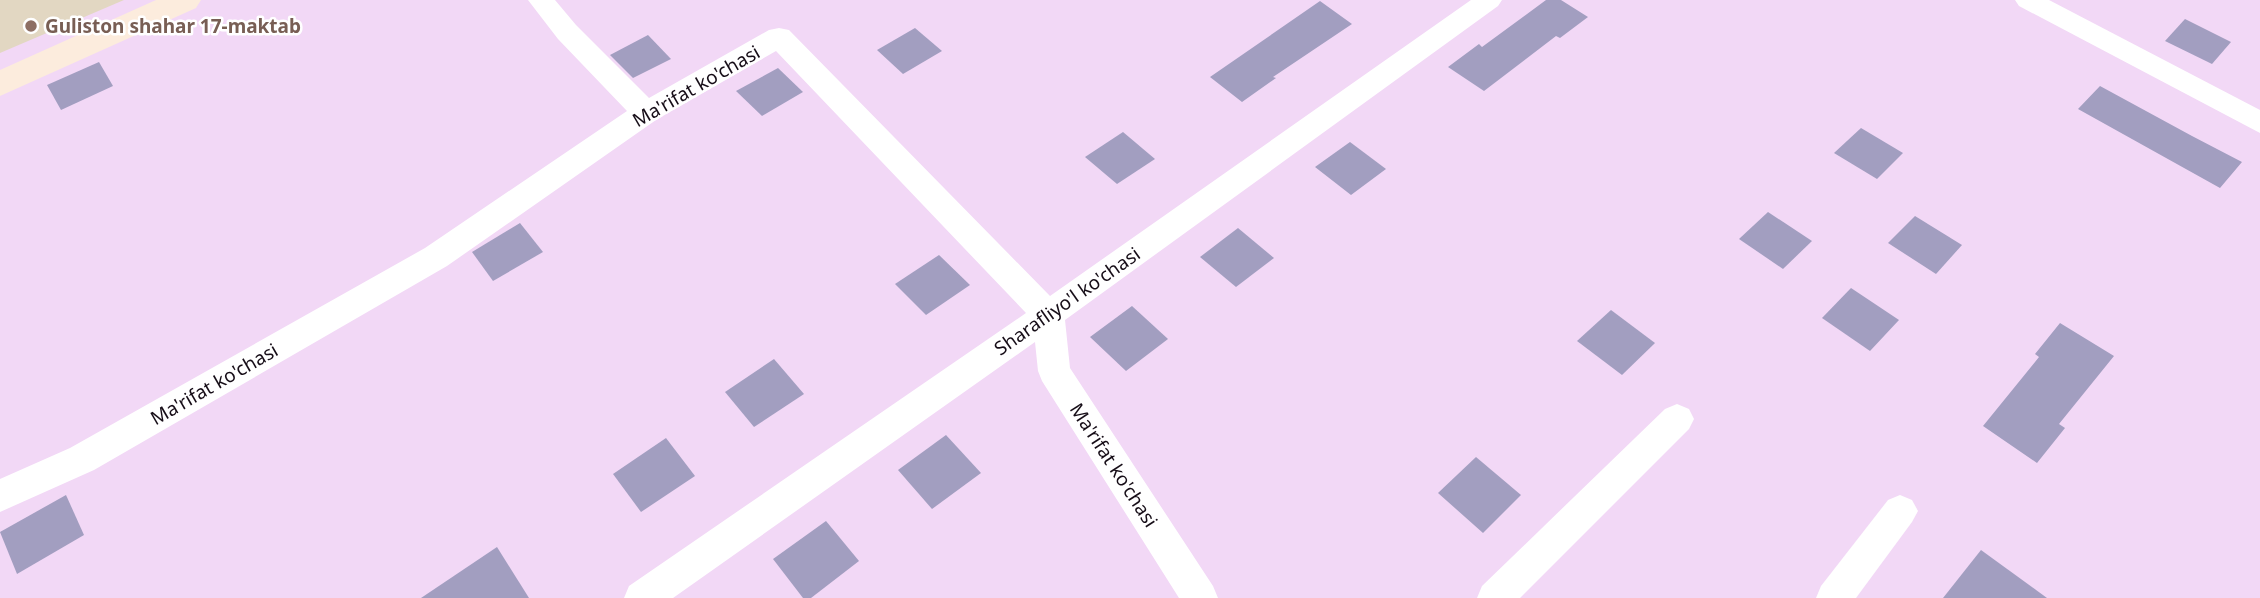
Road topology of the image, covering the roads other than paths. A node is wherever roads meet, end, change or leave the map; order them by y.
1 (185, 0) edge
2 (541, 0) edge
3 (1489, 0) edge
4 (2028, 0) edge
5 (0, 84) edge
6 (646, 113) junction
7 (2260, 123) edge
8 (1048, 315) junction
9 (1677, 419) dead end
10 (0, 496) edge
11 (1900, 511) dead end
12 (642, 598) edge
13 (1200, 598) edge
14 (1495, 598) edge
15 (1834, 598) edge

1 - 5 street
2 - 6 street
3 - 8 street, Sharafliyo'l ko'chasi
4 - 7 street
6 - 8 street, Ma'rifat ko'chasi
6 - 10 street, Ma'rifat ko'chasi
8 - 12 street, Sharafliyo'l ko'chasi
8 - 13 street, Ma'rifat ko'chasi
9 - 14 street
11 - 15 street

